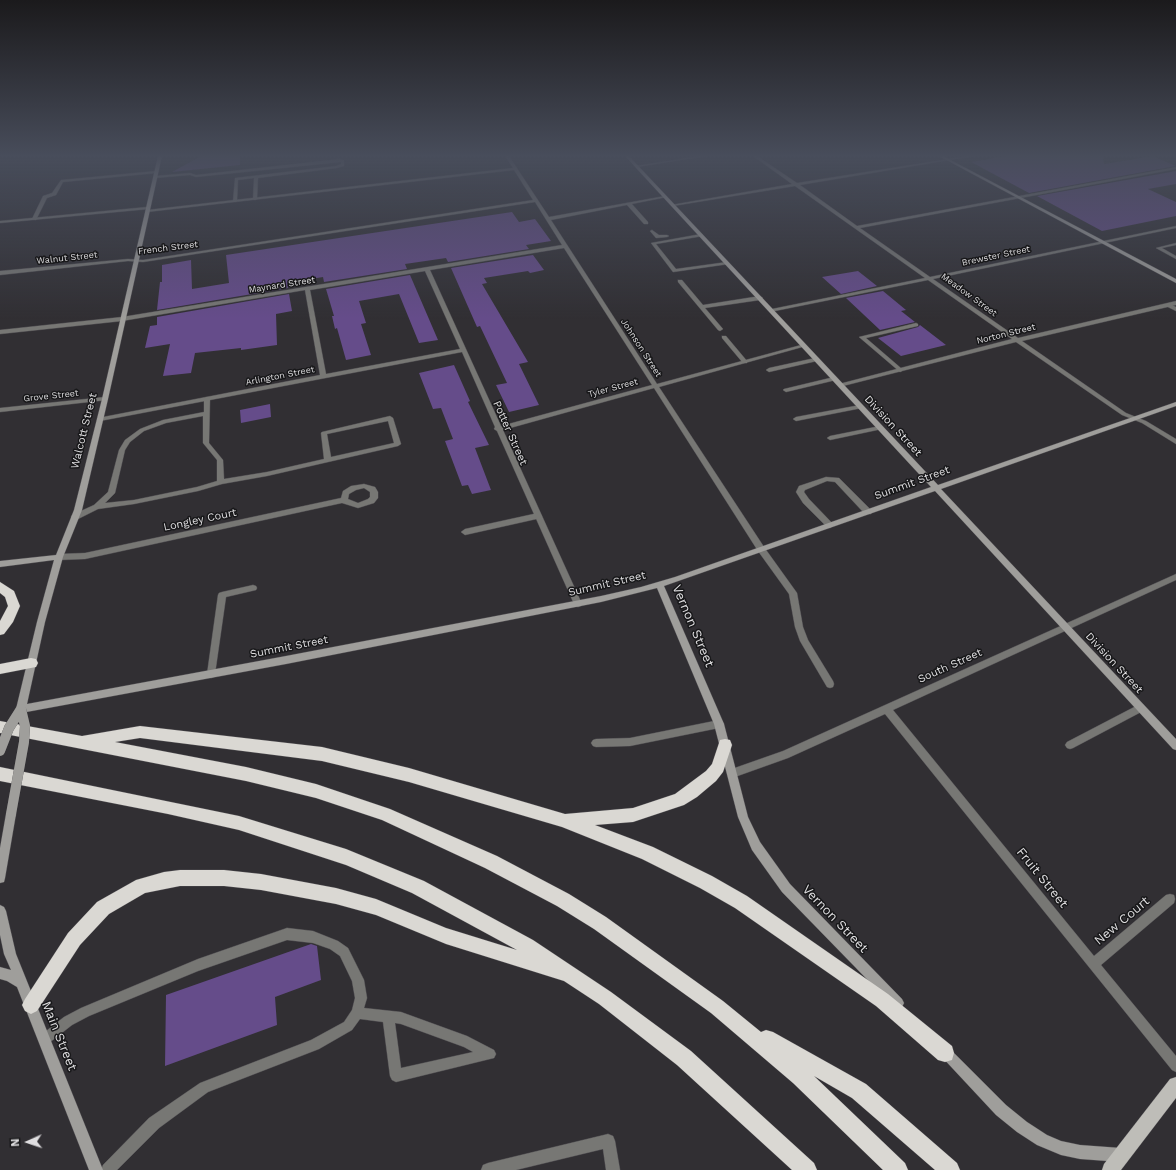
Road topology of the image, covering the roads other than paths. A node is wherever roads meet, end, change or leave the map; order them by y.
1 (147, 210) edge
2 (38, 211) edge
3 (139, 211) edge
4 (473, 211) edge
5 (542, 211) edge
6 (593, 211) edge
7 (635, 211) edge
8 (678, 211) edge
9 (834, 211) edge
10 (946, 211) edge
11 (1044, 211) edge
12 (34, 219) junction
13 (548, 219) junction
14 (0, 222) edge
15 (646, 223) dead end
16 (858, 227) junction
17 (1176, 227) edge
18 (652, 231) dead end
19 (699, 233) junction
20 (1103, 242) junction
21 (1176, 244) edge
22 (565, 246) junction
23 (1176, 258) edge
24 (135, 260) junction
25 (727, 263) junction
26 (427, 269) junction
27 (0, 273) edge
28 (930, 278) junction
29 (680, 281) dead end
30 (1176, 281) edge
31 (308, 289) junction
32 (760, 298) junction
33 (1176, 303) edge
34 (1168, 305) junction
35 (702, 307) junction
36 (1176, 309) edge
37 (772, 311) junction
38 (122, 319) junction
39 (916, 325) dead end
40 (720, 328) dead end
41 (0, 332) edge
42 (724, 337) dead end
43 (1017, 340) junction
44 (803, 346) junction
45 (463, 350) junction
46 (815, 360) junction
47 (745, 362) junction
48 (769, 370) dead end
49 (900, 370) junction
50 (322, 377) junction
51 (834, 379) junction
52 (655, 386) junction
53 (841, 386) junction
54 (786, 390) dead end
55 (207, 399) junction
56 (105, 400) junction
57 (1176, 404) edge
58 (860, 407) junction
59 (0, 410) edge
60 (206, 414) junction
61 (1134, 418) junction
62 (100, 419) junction
63 (796, 419) dead end
64 (880, 428) junction
65 (497, 429) junction
66 (830, 438) dead end
67 (1176, 442) edge
68 (328, 460) junction
69 (221, 482) junction
70 (935, 487) junction
71 (344, 500) dead end
72 (97, 507) junction
73 (868, 512) junction
74 (538, 516) junction
75 (75, 517) junction
76 (830, 525) junction
77 (465, 532) dead end
78 (762, 549) junction
79 (59, 557) junction
80 (0, 564) edge
81 (1176, 577) edge
82 (660, 585) junction
83 (0, 587) edge
84 (253, 588) dead end
85 (578, 604) junction
86 (1065, 628) junction
87 (0, 630) edge
88 (31, 664) junction
89 (0, 669) edge
90 (211, 674) junction
91 (830, 684) dead end
92 (22, 706) junction
93 (886, 708) junction
94 (1140, 708) junction
95 (718, 724) junction
96 (0, 727) edge
97 (77, 742) junction
98 (596, 743) dead end
99 (725, 745) junction
100 (1070, 746) dead end
101 (1176, 746) edge
102 (0, 750) edge
103 (732, 773) junction
104 (0, 774) edge
105 (562, 820) junction
106 (0, 878) edge
107 (1170, 899) dead end
108 (0, 911) edge
109 (1093, 964) junction
110 (0, 973) edge
111 (577, 978) junction
112 (22, 983) junction
113 (31, 1005) junction
114 (357, 1013) junction
115 (388, 1017) junction
116 (741, 1025) junction
117 (45, 1039) junction
118 (945, 1053) junction
119 (1176, 1066) edge
120 (1176, 1087) edge
121 (1123, 1155) junction
122 (96, 1170) edge
123 (108, 1170) edge
124 (488, 1170) edge
125 (613, 1170) edge
126 (807, 1170) edge
127 (898, 1170) edge
128 (950, 1170) edge
129 (1110, 1170) edge

1 - 24 main road, Walcott Street
2 - 12 street
3 - 12 street
4 - 24 street, French Street
5 - 13 street, Johnson Street
6 - 13 street
7 - 15 street
8 - 19 main road, Division Street
9 - 16 street, Meadow Street
10 - 16 street
11 - 20 main road
12 - 14 street
13 - 22 street, Johnson Street
16 - 28 street, Meadow Street
17 - 20 street, Brewster Street
18 - 19 street
19 - 25 main road, Division Street
19 - 25 street
20 - 28 street, Brewster Street
20 - 30 main road
21 - 23 street
22 - 26 street, Maynard Street
22 - 52 street, Johnson Street
24 - 27 street, Walnut Street
24 - 38 main road, Walcott Street
25 - 32 main road, Division Street
26 - 31 street, Maynard Street
26 - 45 street, Potter Street
28 - 37 street, Brewster Street
28 - 43 street, Meadow Street
29 - 35 street
31 - 38 street, Maynard Street
31 - 50 street
32 - 35 street
32 - 37 main road, Division Street
33 - 34 street, Norton Street
34 - 36 street
34 - 43 street, Norton Street
35 - 40 street
37 - 44 main road, Division Street
38 - 41 street, Maynard Street
38 - 56 main road, Walcott Street
39 - 49 street
42 - 47 street
43 - 49 street, Norton Street
43 - 61 street, Meadow Street
44 - 46 main road, Division Street
44 - 47 street, Tyler Street
45 - 50 street, Arlington Street
45 - 65 street, Potter Street
46 - 48 street
46 - 51 main road, Division Street
47 - 52 street, Tyler Street
49 - 53 street, Norton Street
50 - 55 street, Arlington Street
51 - 53 main road, Division Street
51 - 54 street
52 - 65 street, Tyler Street
52 - 78 street, Johnson Street
53 - 58 main road, Division Street
55 - 60 street
55 - 62 street, Arlington Street
56 - 59 street, Grove Street
56 - 62 main road, Walcott Street
57 - 61 main road, Summit Street
58 - 63 street
58 - 64 main road, Division Street
60 - 69 street
60 - 72 street
61 - 67 street, Meadow Street
61 - 70 main road, Summit Street
62 - 75 main road, Walcott Street
64 - 66 street
64 - 70 main road, Division Street
65 - 74 street, Potter Street
68 - 68 street
68 - 69 street
69 - 72 street
70 - 73 main road, Summit Street
70 - 86 main road, Division Street
71 - 79 street, Longley Court
72 - 75 street
73 - 76 main road, Summit Street
73 - 76 street
74 - 77 street
74 - 85 street, Potter Street
75 - 79 main road, Walcott Street
76 - 78 main road, Summit Street
78 - 82 main road, Summit Street
78 - 91 street, Johnson Street
79 - 80 main road
79 - 88 main road, Walcott Street
81 - 86 street, South Street
82 - 85 main road, Summit Street
82 - 95 main road, Vernon Street
83 - 87 highway
84 - 90 street
85 - 90 main road, Summit Street
86 - 93 street, South Street
86 - 94 main road, Division Street
88 - 89 highway
88 - 92 main road, Walcott Street
90 - 92 main road, Summit Street
92 - 102 main road, Walcott Street, bridge
92 - 106 main road, Walcott Street, bridge
93 - 103 street, South Street
93 - 109 street, Fruit Street
94 - 100 street
94 - 101 main road, Division Street
95 - 98 street
95 - 99 main road, Vernon Street
96 - 97 highway
97 - 105 highway
97 - 116 highway
99 - 103 main road, Vernon Street
99 - 105 highway
103 - 118 main road, Vernon Street
104 - 111 highway
105 - 118 highway
107 - 109 street, New Court
108 - 112 main road, Main Street
109 - 119 street, Fruit Street
110 - 112 main road
111 - 113 highway
111 - 126 highway
112 - 113 main road, Main Street
113 - 117 main road, Main Street
114 - 115 street
114 - 117 street
114 - 123 street
115 - 115 street
116 - 127 highway
116 - 128 highway
117 - 122 main road, Main Street
118 - 121 main road, Vernon Street
120 - 121 main road
121 - 129 main road
124 - 125 street

